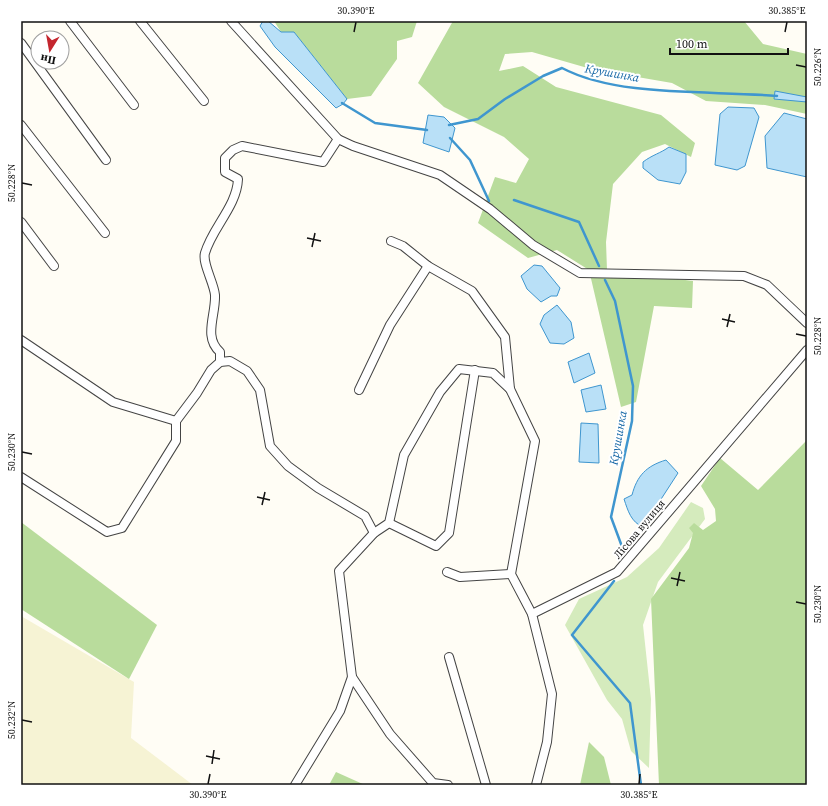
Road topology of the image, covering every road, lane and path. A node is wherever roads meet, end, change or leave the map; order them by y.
1 (70, 21) edge
2 (140, 21) edge
3 (231, 21) edge
4 (21, 43) edge
5 (204, 101) dead end
6 (134, 105) dead end
7 (21, 126) edge
8 (338, 139) junction
9 (106, 160) dead end
10 (21, 222) edge
11 (105, 233) dead end
12 (391, 241) dead end
13 (54, 266) dead end
14 (428, 266) junction
15 (807, 323) edge
16 (21, 340) edge
17 (807, 350) edge
18 (220, 362) junction
19 (475, 370) junction
20 (510, 389) junction
21 (359, 390) dead end
22 (176, 421) junction
23 (21, 477) edge
24 (389, 523) junction
25 (374, 533) junction
26 (447, 572) dead end
27 (511, 574) junction
28 (532, 614) junction
29 (449, 657) dead end
30 (352, 677) junction
31 (294, 785) edge
32 (448, 785) edge
33 (486, 785) edge
34 (536, 785) edge

1 - 6 street
2 - 5 street
3 - 8 street
4 - 9 street
7 - 11 street
8 - 15 street
8 - 18 street
10 - 13 street
12 - 14 street
14 - 20 street
14 - 21 street
16 - 22 street
17 - 28 street, Лісова вулиця
18 - 22 street
18 - 25 street
19 - 20 street
19 - 24 street
19 - 24 street
20 - 27 street
22 - 23 street
24 - 25 street
25 - 30 street
26 - 27 street
27 - 28 street
28 - 34 street
29 - 33 street
30 - 31 street
30 - 32 street

